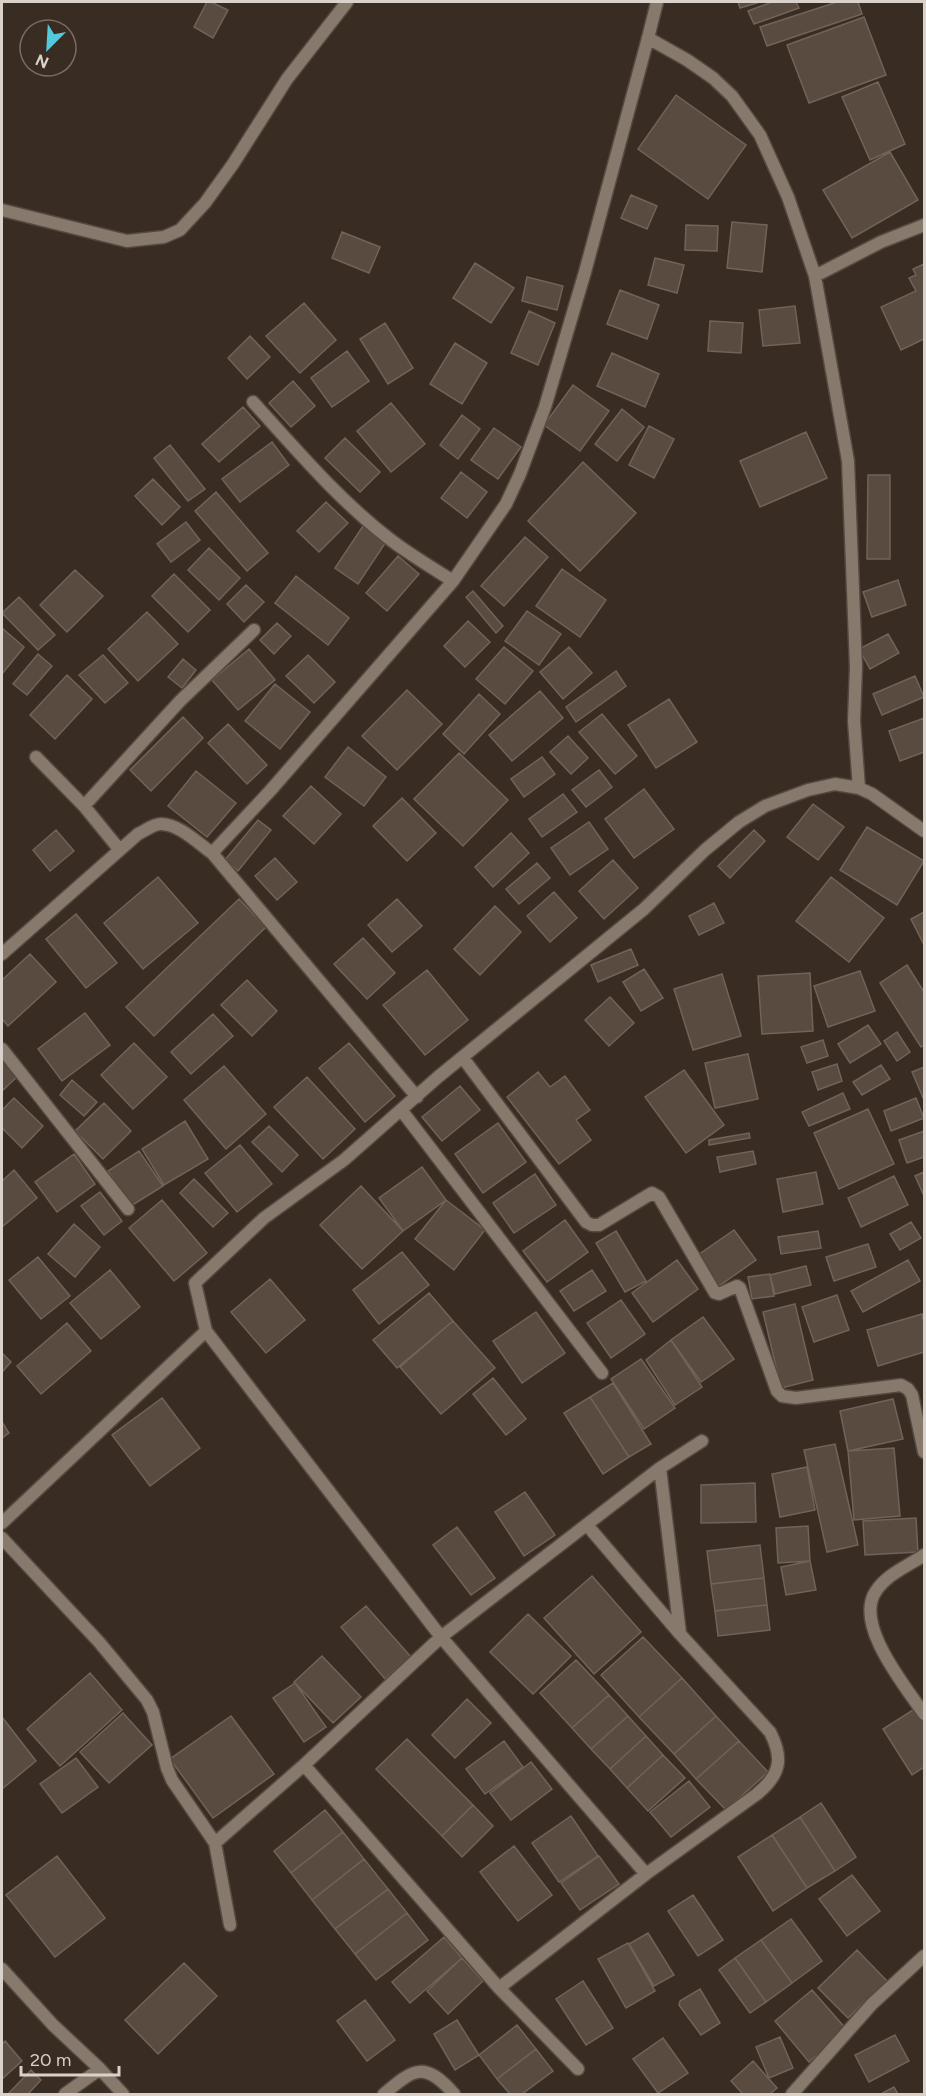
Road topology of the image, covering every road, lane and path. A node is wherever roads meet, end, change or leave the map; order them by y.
1 (347, 2) edge
2 (657, 2) edge
3 (648, 38) junction
4 (2, 210) edge
5 (924, 225) edge
6 (815, 276) junction
7 (253, 402) dead end
8 (453, 581) junction
9 (255, 630) dead end
10 (36, 757) dead end
11 (859, 788) junction
12 (84, 806) junction
13 (924, 831) edge
14 (119, 849) junction
15 (212, 853) junction
16 (2, 954) edge
17 (2, 1049) edge
18 (463, 1058) junction
19 (417, 1097) junction
20 (402, 1111) junction
21 (128, 1209) dead end
22 (206, 1331) junction
23 (602, 1373) dead end
24 (702, 1441) dead end
25 (924, 1452) edge
26 (660, 1468) junction
27 (2, 1523) edge
28 (586, 1526) junction
29 (2, 1538) edge
30 (924, 1556) edge
31 (680, 1634) junction
32 (441, 1637) junction
33 (924, 1714) edge
34 (304, 1765) junction
35 (215, 1843) junction
36 (646, 1874) junction
37 (230, 1925) dead end
38 (924, 1956) edge
39 (2, 1969) edge
40 (499, 1988) junction
41 (100, 2069) junction
42 (578, 2069) dead end
43 (65, 2094) edge
44 (123, 2094) edge
45 (384, 2094) edge
46 (453, 2094) edge
47 (792, 2094) edge

1 - 4 street
2 - 3 street
3 - 6 street
3 - 8 street
5 - 6 street
6 - 11 street
7 - 8 street
8 - 15 street
9 - 12 street
10 - 12 street
11 - 13 street
11 - 18 street
12 - 14 street
14 - 15 street
14 - 16 street
15 - 19 street
17 - 21 street
18 - 19 street
18 - 25 street
19 - 20 street
20 - 22 street
20 - 23 street
22 - 27 street
22 - 32 street
24 - 26 street
26 - 28 street
26 - 31 street
28 - 31 street
28 - 32 street
29 - 35 street
30 - 33 street
31 - 36 street
32 - 34 street
32 - 36 street
34 - 35 street
34 - 40 street
35 - 37 street
36 - 40 street
38 - 47 street
39 - 41 street
40 - 42 street
41 - 43 street
41 - 44 street
45 - 46 street

